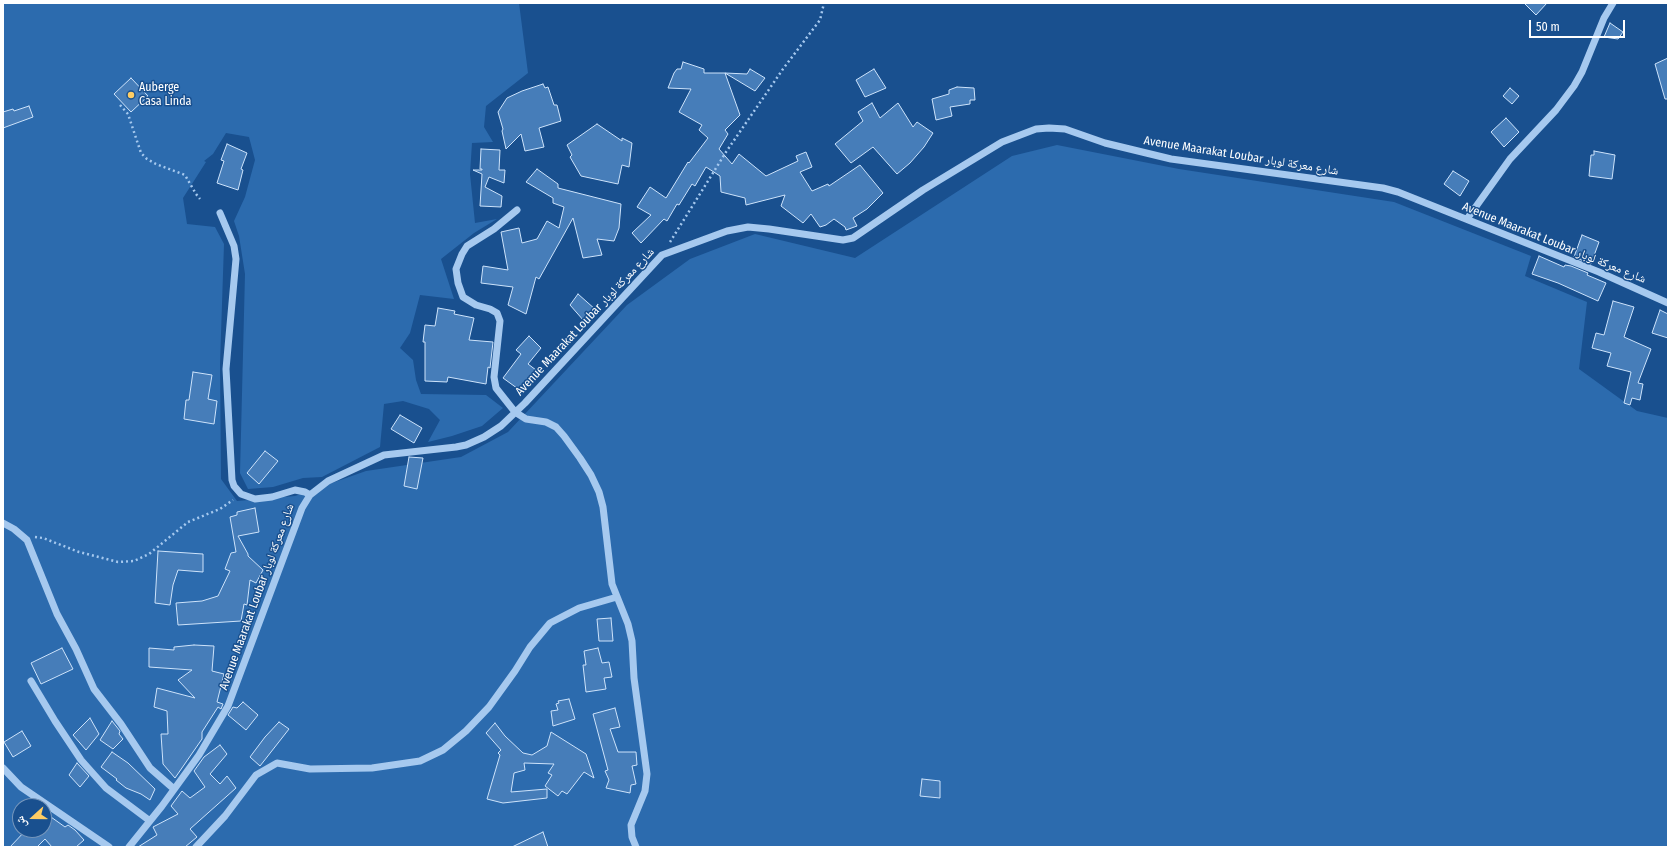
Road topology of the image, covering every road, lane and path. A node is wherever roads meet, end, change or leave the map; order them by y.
1 (824, 3) edge
2 (1613, 3) edge
3 (120, 105) dead end
4 (200, 199) dead end
5 (517, 210) dead end
6 (220, 213) dead end
7 (1467, 219) junction
8 (662, 255) junction
9 (1668, 303) edge
10 (515, 412) junction
11 (241, 494) junction
12 (310, 495) junction
13 (3, 523) edge
14 (27, 540) junction
15 (616, 597) junction
16 (30, 681) dead end
17 (3, 768) edge
18 (174, 789) junction
19 (150, 821) junction
20 (109, 847) edge
21 (129, 847) edge
22 (196, 847) edge
23 (636, 847) edge

1 - 8 path
2 - 7 street
3 - 4 path
5 - 10 street
6 - 11 street
7 - 8 street, Avenue Maarakat Loubar شارع معركة لوبار
7 - 9 street, Avenue Maarakat Loubar شارع معركة لوبار
8 - 10 street, Avenue Maarakat Loubar شارع معركة لوبار
10 - 12 street, Avenue Maarakat Loubar شارع معركة لوبار
10 - 15 street
11 - 12 street
11 - 14 path
12 - 18 street, Avenue Maarakat Loubar شارع معركة لوبار
13 - 14 street
14 - 18 street
15 - 22 street
15 - 23 street
16 - 19 street
17 - 20 street
18 - 19 street, Avenue Maarakat Loubar شارع معركة لوبار
19 - 21 street, Avenue Maarakat Loubar شارع معركة لوبار

